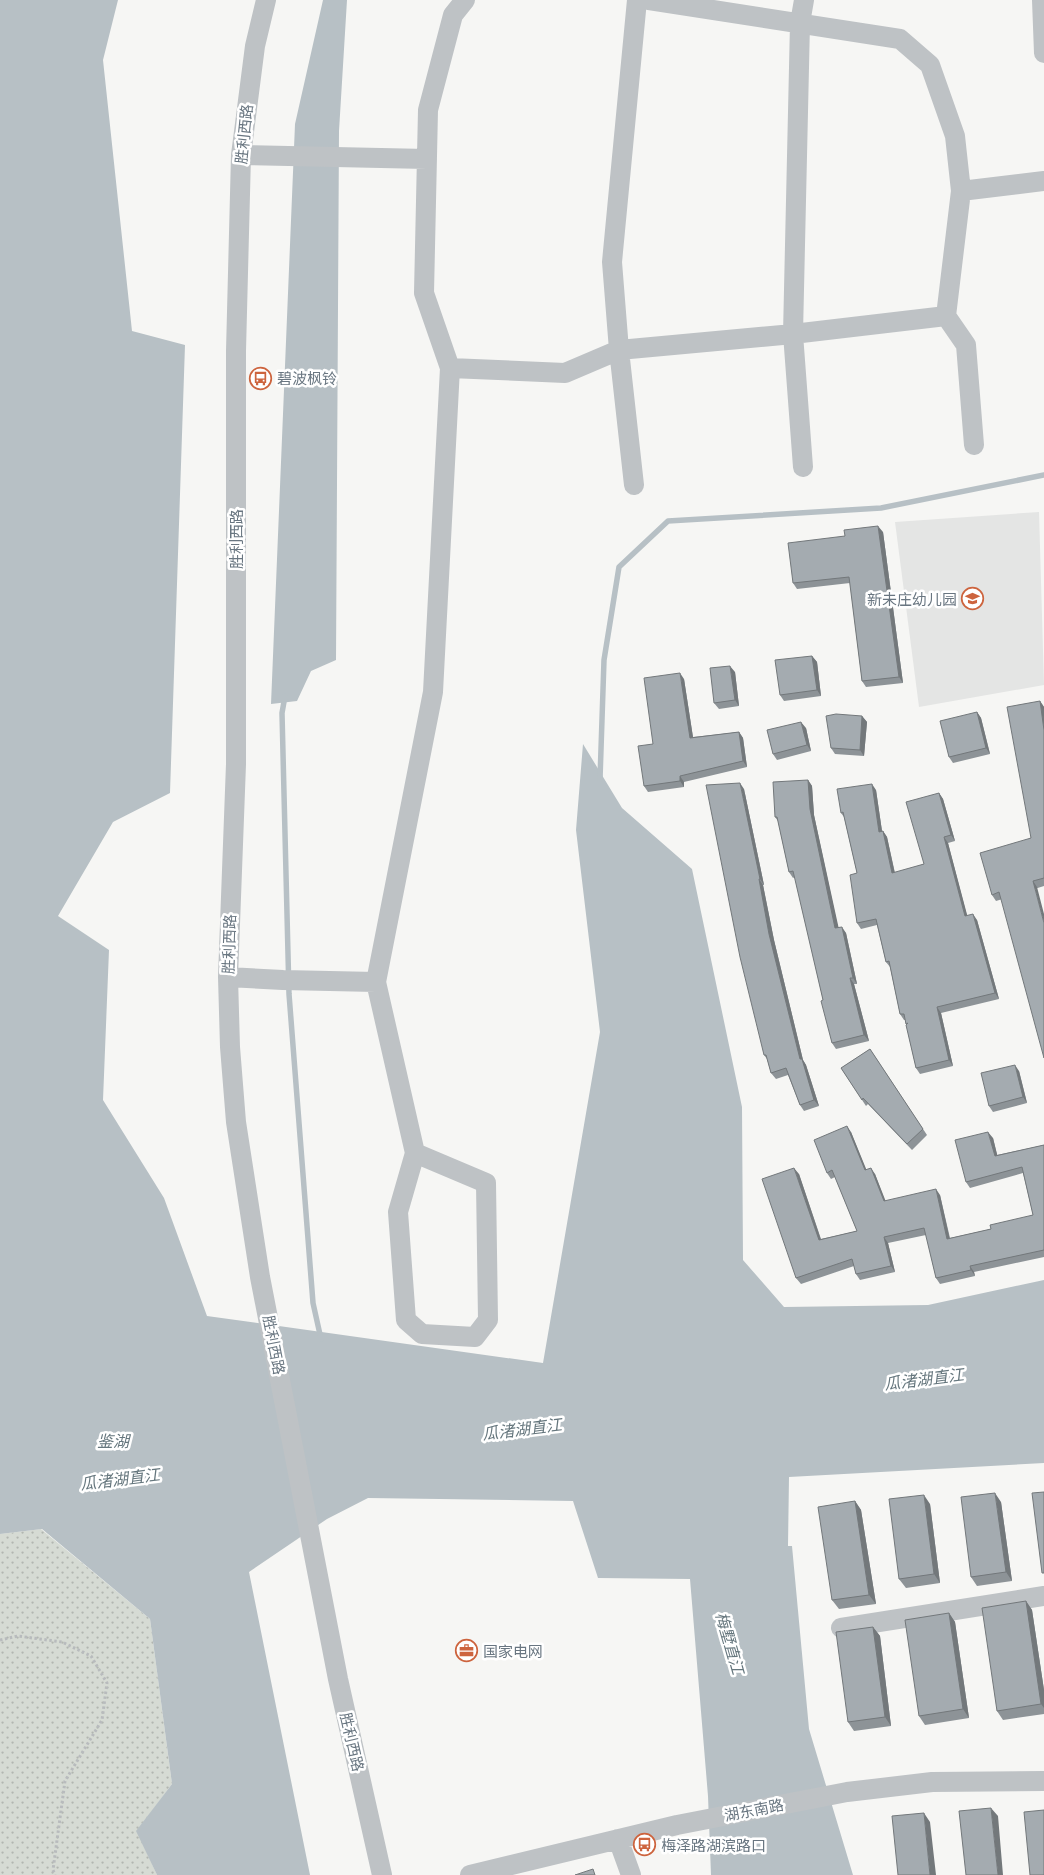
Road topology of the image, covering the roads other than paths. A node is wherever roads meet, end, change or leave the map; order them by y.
1 (266, 0) edge
2 (465, 0) edge
3 (637, 0) edge
4 (649, 0) edge
5 (804, 0) edge
6 (1042, 0) edge
7 (800, 23) junction
8 (1044, 53) edge
9 (240, 155) junction
10 (427, 158) junction
11 (1044, 181) edge
12 (961, 191) junction
13 (946, 316) junction
14 (793, 334) junction
15 (619, 350) junction
16 (450, 368) junction
17 (974, 446) dead end
18 (803, 467) dead end
19 (634, 485) dead end
20 (228, 977) junction
21 (376, 982) junction
22 (415, 1153) junction
23 (1044, 1596) edge
24 (841, 1628) dead end
25 (1044, 1781) edge
26 (618, 1839) junction
27 (382, 1875) edge
28 (470, 1875) edge
29 (631, 1875) edge

1 - 9 street, 胜利西路
2 - 10 street
3 - 15 street
4 - 7 street
5 - 7 street
6 - 8 street
7 - 12 street
7 - 14 street
9 - 10 street
9 - 20 street, 胜利西路
10 - 16 street
11 - 12 street
12 - 13 street
13 - 14 street
13 - 17 street
14 - 15 street
14 - 18 street
15 - 16 street
15 - 19 street
16 - 21 street
20 - 21 street
20 - 27 street, 胜利西路
21 - 22 street
22 - 22 street
23 - 24 street
25 - 26 street, 湖东南路
26 - 28 street, 湖东南路
26 - 29 street

